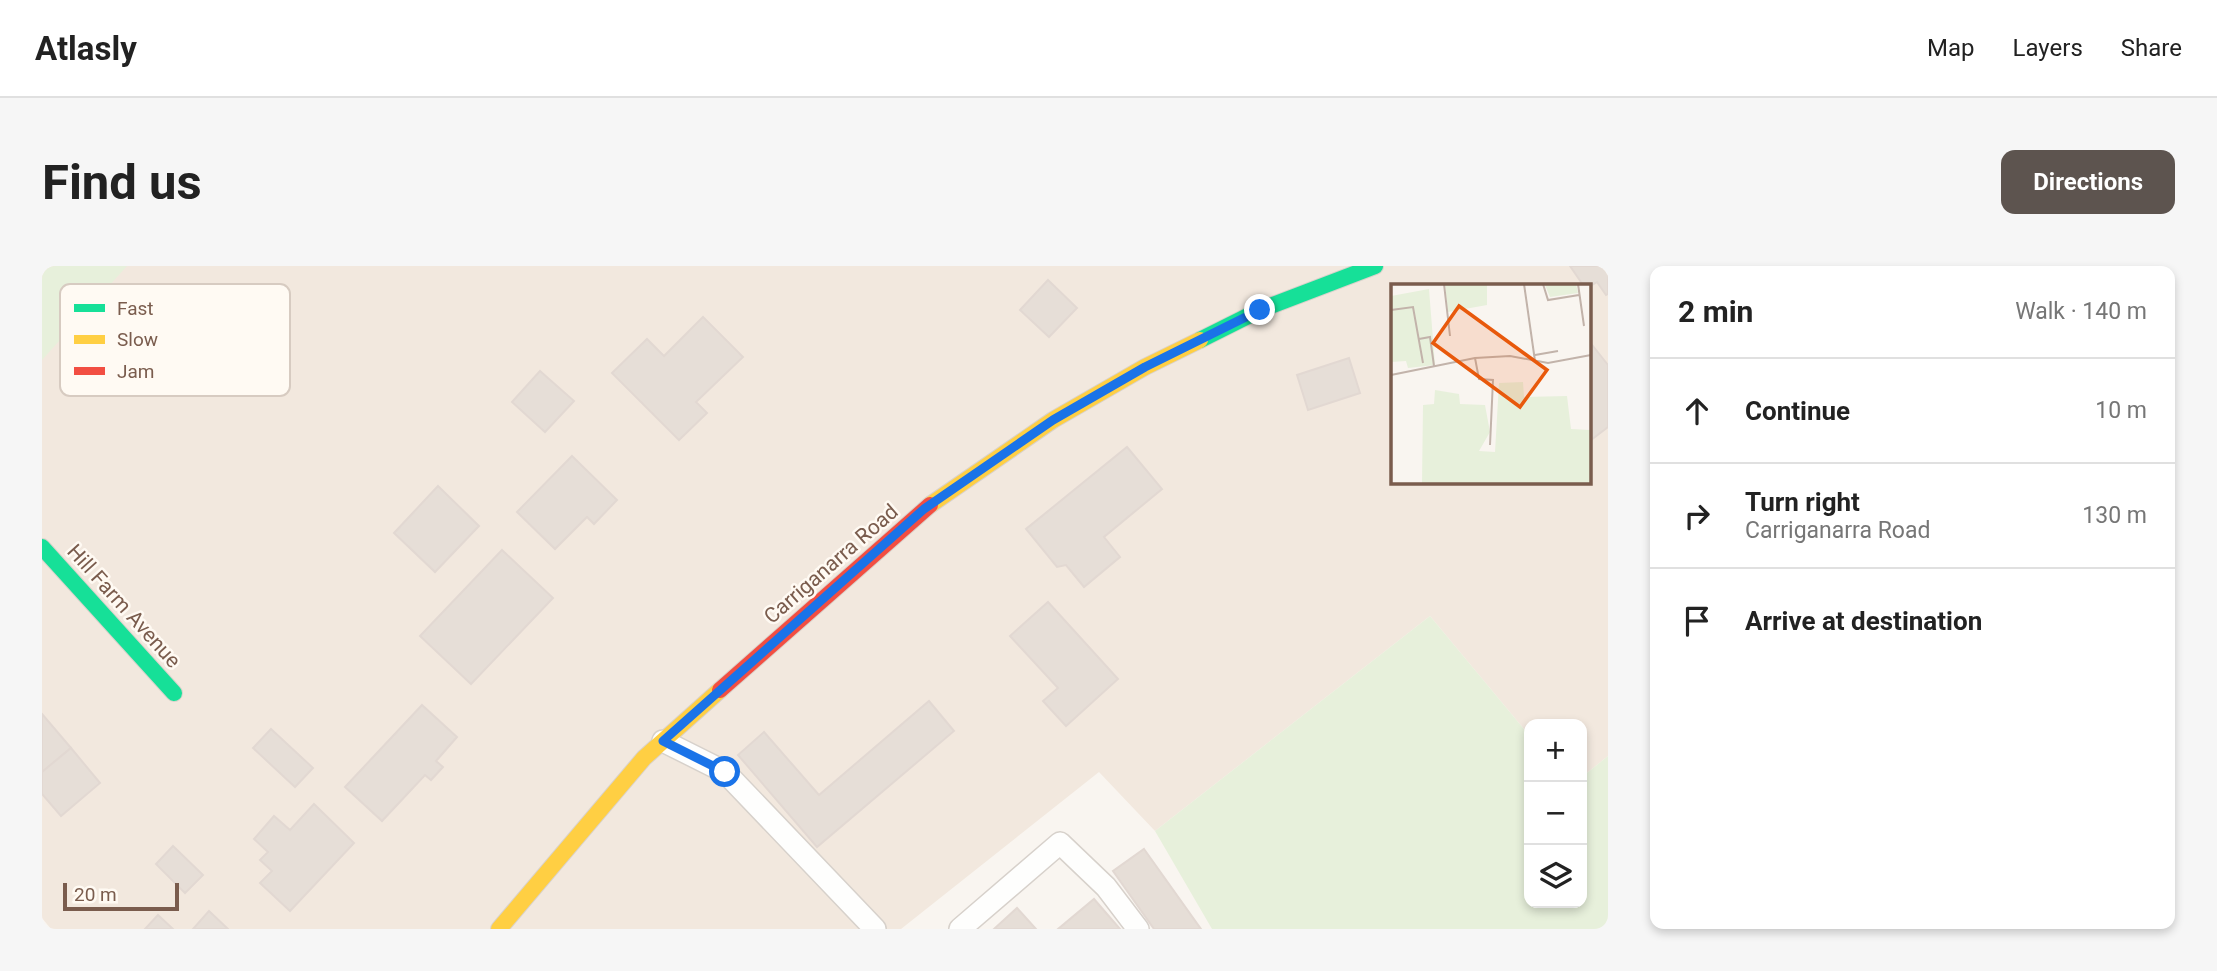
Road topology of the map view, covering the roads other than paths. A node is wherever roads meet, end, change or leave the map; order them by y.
1 (1375, 266) edge
2 (42, 547) edge
3 (174, 693) dead end
4 (663, 741) junction
5 (499, 929) edge
6 (875, 929) edge
7 (960, 929) edge
8 (1138, 929) edge

1 - 4 street, Carriganarra Road
2 - 3 street, Hill Farm Avenue
4 - 5 street, Carriganarra Road
4 - 6 lane
7 - 8 lane

